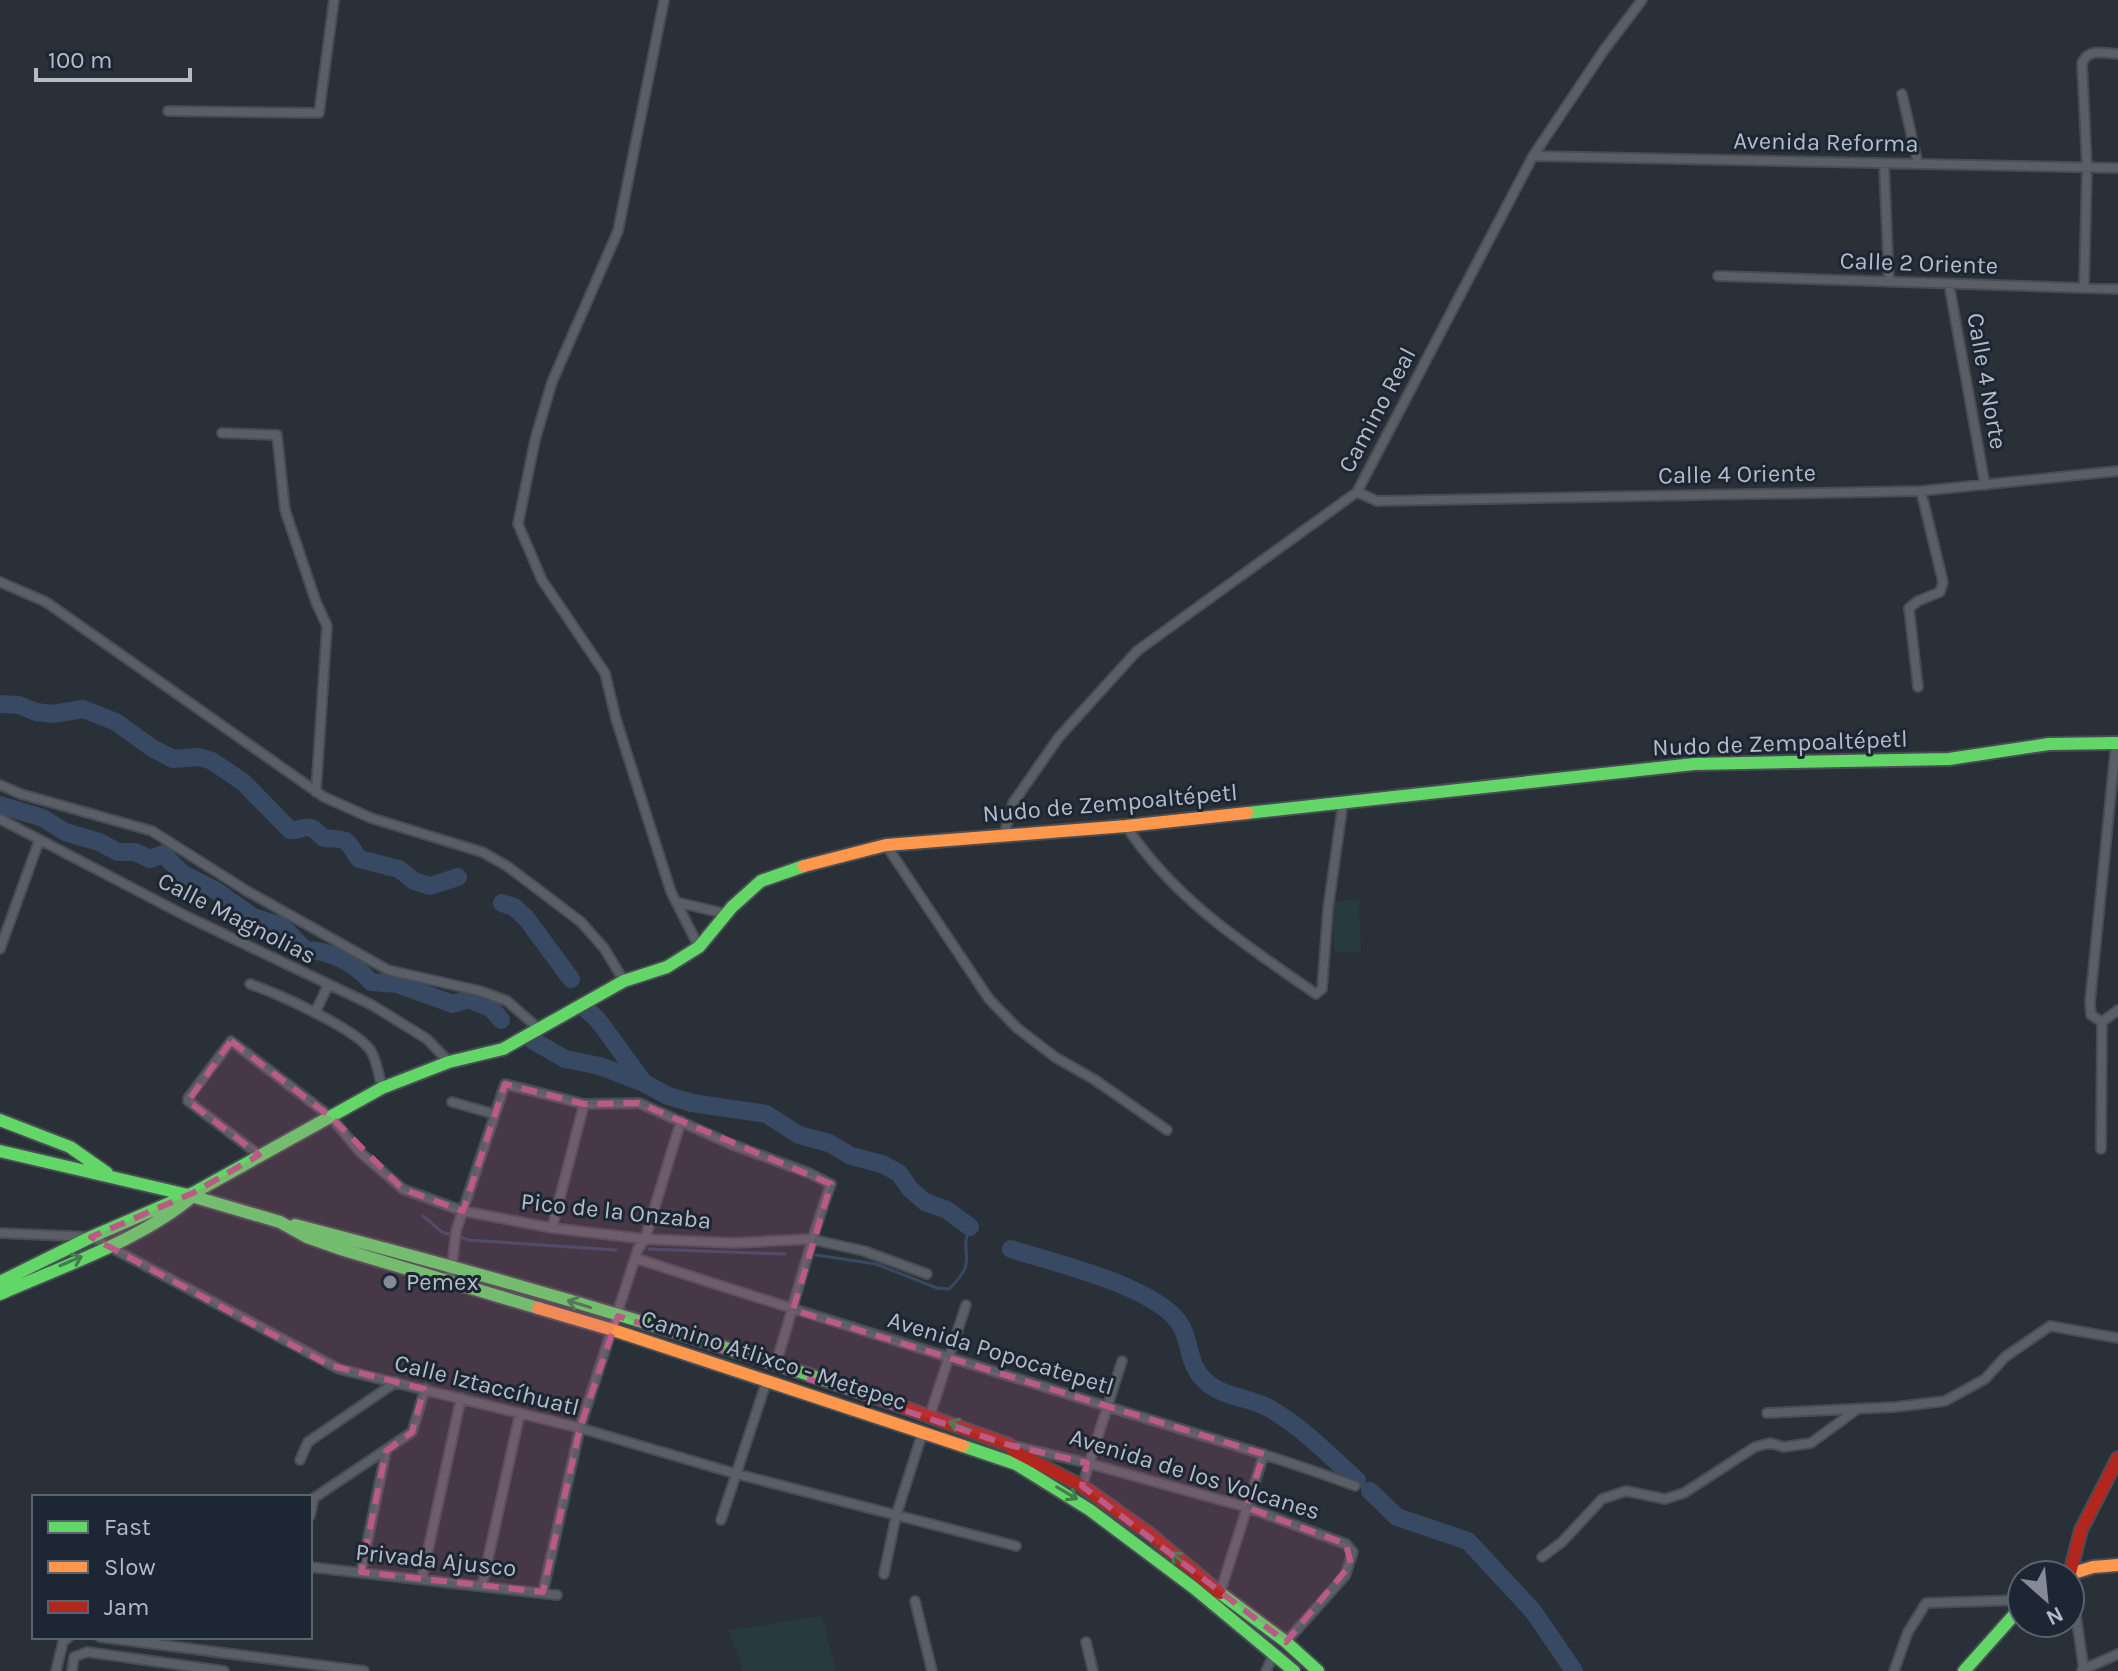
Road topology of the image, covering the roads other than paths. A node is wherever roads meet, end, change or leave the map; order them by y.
1 (334, 0) edge
2 (664, 0) edge
3 (1642, 0) edge
4 (2118, 54) edge
5 (1902, 94) dead end
6 (168, 111) dead end
7 (1533, 156) junction
8 (1884, 164) junction
9 (1918, 164) junction
10 (2087, 168) junction
11 (2118, 168) edge
12 (1718, 276) dead end
13 (1889, 282) junction
14 (1949, 284) junction
15 (2084, 288) junction
16 (2118, 289) edge
17 (222, 433) dead end
18 (2118, 471) edge
19 (1985, 485) junction
20 (1921, 491) junction
21 (1357, 492) junction
22 (0, 582) edge
23 (1918, 687) dead end
24 (2117, 743) edge
25 (0, 785) edge
26 (316, 792) junction
27 (1343, 803) junction
28 (0, 819) edge
29 (1126, 826) junction
30 (1004, 835) junction
31 (39, 841) junction
32 (886, 845) junction
33 (676, 902) junction
34 (727, 914) junction
35 (699, 947) junction
36 (0, 949) edge
37 (624, 981) junction
38 (250, 984) dead end
39 (328, 985) junction
40 (2118, 1010) edge
41 (315, 1013) junction
42 (2102, 1022) junction
43 (538, 1028) junction
44 (449, 1062) junction
45 (382, 1088) junction
46 (452, 1102) dead end
47 (584, 1104) junction
48 (494, 1114) junction
49 (331, 1117) junction
50 (0, 1120) edge
51 (681, 1121) junction
52 (1167, 1130) dead end
53 (2101, 1149) dead end
54 (0, 1151) edge
55 (259, 1155) junction
56 (110, 1175) junction
57 (192, 1195) junction
58 (463, 1211) junction
59 (280, 1222) junction
60 (552, 1228) junction
61 (0, 1233) edge
62 (91, 1237) junction
63 (645, 1239) junction
64 (810, 1239) junction
65 (108, 1246) junction
66 (635, 1258) junction
67 (452, 1266) junction
68 (927, 1274) dead end
69 (448, 1280) junction
70 (0, 1282) edge
71 (0, 1294) edge
72 (966, 1305) dead end
73 (793, 1310) junction
74 (617, 1316) junction
75 (613, 1330) junction
76 (2118, 1338) edge
77 (949, 1356) junction
78 (1122, 1361) dead end
79 (776, 1363) junction
80 (767, 1380) junction
81 (396, 1382) junction
82 (425, 1389) junction
83 (461, 1398) junction
84 (1108, 1407) junction
85 (1857, 1410) junction
86 (520, 1413) junction
87 (1767, 1413) dead end
88 (930, 1415) junction
89 (580, 1428) junction
90 (923, 1431) junction
91 (1009, 1445) junction
92 (386, 1451) junction
93 (1264, 1454) junction
94 (2118, 1458) edge
95 (300, 1460) dead end
96 (1087, 1463) junction
97 (737, 1474) junction
98 (1082, 1486) junction
99 (1355, 1486) dead end
100 (312, 1507) edge
101 (1246, 1507) junction
102 (896, 1516) junction
103 (721, 1520) dead end
104 (1016, 1546) dead end
105 (1542, 1557) dead end
106 (2071, 1559) edge
107 (2118, 1565) edge
108 (312, 1567) edge
109 (2086, 1569) edge
110 (361, 1572) junction
111 (884, 1574) dead end
112 (422, 1578) junction
113 (482, 1586) junction
114 (543, 1592) junction
115 (1220, 1593) junction
116 (557, 1595) dead end
117 (2006, 1600) edge
118 (915, 1601) dead end
119 (2006, 1624) edge
120 (67, 1639) edge
121 (115, 1639) edge
122 (1288, 1639) junction
123 (2078, 1639) edge
124 (1086, 1642) dead end
125 (231, 1654) junction
126 (1274, 1654) junction
127 (2118, 1654) edge
128 (2083, 1670) edge
129 (56, 1671) edge
130 (72, 1671) edge
131 (226, 1671) edge
132 (364, 1671) edge
133 (932, 1671) edge
134 (1093, 1671) edge
135 (1266, 1671) edge
136 (1294, 1671) edge
137 (1318, 1671) edge
138 (1894, 1671) edge
139 (1964, 1671) edge

1 - 6 street
2 - 33 street
3 - 7 street, Camino Real
4 - 10 street
5 - 9 street
7 - 8 street, Avenida Reforma
7 - 21 street, Camino Real
8 - 9 street, Avenida Reforma
8 - 13 street
9 - 10 street, Avenida Reforma
10 - 11 street, Avenida Reforma
10 - 15 street
12 - 13 street, Calle 2 Oriente
13 - 14 street, Calle 2 Oriente
14 - 15 street, Calle 2 Oriente
14 - 19 street, Calle 4 Norte
15 - 16 street, Calle 2 Oriente
17 - 26 street
18 - 19 street, Calle 4 Oriente
19 - 20 street, Calle 4 Oriente
20 - 21 street, Calle 4 Oriente
20 - 23 street
21 - 30 street, Camino Real
22 - 26 street
24 - 27 main road, Nudo de Zempoaltépetl
24 - 42 street
25 - 43 street
26 - 37 street
27 - 29 main road, Nudo de Zempoaltépetl
27 - 29 street
28 - 31 street, Calle Magnolias
29 - 30 main road, Nudo de Zempoaltépetl
30 - 32 main road, Nudo de Zempoaltépetl
31 - 36 street
31 - 39 street, Calle Magnolias
32 - 34 main road, Nudo de Zempoaltépetl
32 - 52 street
33 - 34 street
33 - 35 street
34 - 35 main road, Nudo de Zempoaltépetl
35 - 37 main road, Nudo de Zempoaltépetl
37 - 43 main road, Nudo de Zempoaltépetl
38 - 41 street
39 - 41 street
39 - 44 street, Calle Magnolias
40 - 42 street
41 - 45 street
42 - 53 street
43 - 44 main road, Nudo de Zempoaltépetl
44 - 45 main road, Nudo de Zempoaltépetl
45 - 49 main road, Nudo de Zempoaltépetl
46 - 48 street
47 - 48 street
47 - 51 street
47 - 60 street
48 - 58 street
49 - 55 main road, Nudo de Zempoaltépetl
49 - 55 street, Pico de la Onzaba
49 - 58 street, Pico de la Onzaba
50 - 56 main road
51 - 63 street
51 - 64 street
54 - 56 main road
55 - 57 main road, Nudo de Zempoaltépetl
56 - 57 main road
57 - 59 main road, Camino Atlixco - Metepec
57 - 62 main road
57 - 65 main road
58 - 60 street, Pico de la Onzaba
58 - 67 street
59 - 67 main road
59 - 69 main road, Camino Atlixco - Metepec
60 - 63 street, Pico de la Onzaba
61 - 62 street
62 - 65 street, Calle Iztaccíhuatl
62 - 70 main road
63 - 64 street, Pico de la Onzaba
63 - 66 street
64 - 68 street, Pico de la Onzaba
64 - 73 street
71 -> 65 main road
65 - 81 street, Calle Iztaccíhuatl
66 - 73 street, Avenida Popocatepetl
66 - 74 street
67 - 69 street
74 -> 67 main road
69 - 75 main road, Camino Atlixco - Metepec
72 - 77 street
73 - 77 street, Avenida Popocatepetl
73 - 79 street
74 - 75 street
74 - 79 main road
75 - 80 main road, Camino Atlixco - Metepec
75 - 89 street
76 - 85 street
77 - 84 street, Avenida Popocatepetl
77 - 88 street
78 - 84 street
79 - 88 main road
80 - 90 main road, Camino Atlixco - Metepec
80 - 97 street
81 - 82 street, Calle Iztaccíhuatl
81 - 95 street
82 - 83 street, Calle Iztaccíhuatl
82 - 92 street
83 - 86 street, Calle Iztaccíhuatl
83 - 112 street
84 - 93 street, Avenida Popocatepetl
84 - 96 street
85 - 87 street
85 - 105 street
86 - 89 street, Calle Iztaccíhuatl
86 - 113 street
91 -> 88 main road
89 - 97 street, Calle Iztaccíhuatl
89 - 114 street
90 - 102 street
90 -> 126 main road, Camino Atlixco - Metepec
91 - 96 street, Avenida de los Volcanes
91 - 98 main road
92 - 100 street
92 - 110 street
93 - 99 street, Avenida Popocatepetl
93 - 101 street
94 - 106 main road
96 - 98 street
96 - 101 street, Avenida de los Volcanes
97 - 102 street, Calle Iztaccíhuatl
97 - 103 street
115 -> 98 main road
101 - 115 street
101 - 122 street, Avenida de los Volcanes
102 - 104 street, Calle Iztaccíhuatl
102 - 111 street
107 - 109 main road
108 - 110 street, Privada Ajusco
110 - 112 street, Privada Ajusco
112 - 113 street, Privada Ajusco
113 - 114 street, Privada Ajusco
114 - 116 street, Privada Ajusco
115 - 122 main road
117 - 138 street
118 - 133 street
119 - 139 main road
120 - 129 street
121 - 125 street
122 - 137 main road
123 - 128 street
124 - 134 street
125 - 131 street
125 - 132 street
126 - 135 street
126 - 136 main road, Camino Atlixco - Metepec
127 - 128 street
130 - 131 street

